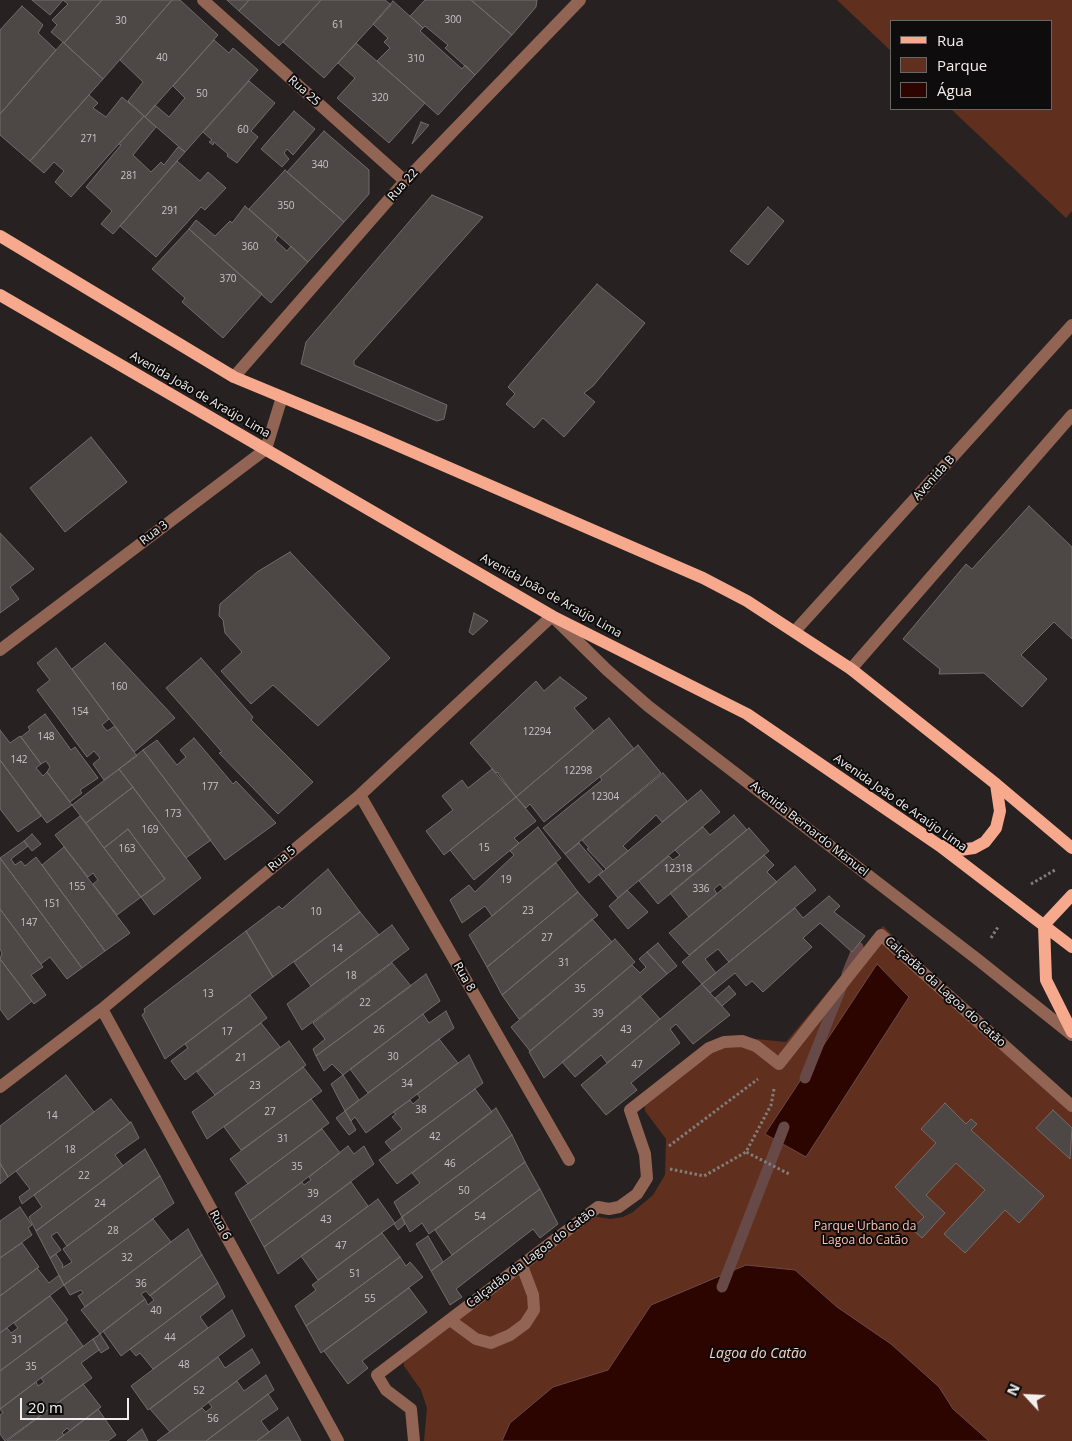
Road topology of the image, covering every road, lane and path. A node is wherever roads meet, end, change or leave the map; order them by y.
1 (203, 0) edge
2 (580, 0) edge
3 (405, 181) junction
4 (0, 236) edge
5 (0, 295) edge
6 (1072, 325) edge
7 (234, 377) junction
8 (282, 397) junction
9 (1072, 415) edge
10 (266, 449) junction
11 (552, 616) junction
12 (795, 631) junction
13 (0, 650) edge
14 (851, 670) junction
15 (996, 784) junction
16 (360, 794) junction
17 (940, 846) junction
18 (1072, 848) edge
19 (1055, 870) dead end
20 (1024, 888) dead end
21 (1072, 895) edge
22 (1044, 925) junction
23 (1072, 947) edge
24 (102, 1009) junction
25 (1072, 1033) edge
26 (779, 1064) junction
27 (0, 1088) edge
28 (1072, 1106) edge
29 (746, 1152) junction
30 (569, 1160) dead end
31 (645, 1164) junction
32 (791, 1175) dead end
33 (522, 1266) junction
34 (450, 1320) junction
35 (338, 1441) edge
36 (414, 1441) edge

1 - 3 street, Rua 25
2 - 3 street, Rua 22
3 - 7 street, Rua 22
4 - 7 main road
5 - 10 main road, Avenida João de Araújo Lima
6 - 12 street, Avenida B
7 - 8 main road
8 - 10 street
8 - 12 main road
9 - 14 street
10 - 11 main road, Avenida João de Araújo Lima
10 - 13 street, Rua 3
11 - 16 street, Rua 5
11 - 17 main road, Avenida João de Araújo Lima
11 - 25 street, Avenida Bernardo Manuel
12 - 14 main road
14 - 15 main road
15 - 17 main road
15 - 18 main road
16 - 24 street, Rua 5
16 - 30 street, Rua 8
17 - 22 main road, Avenida João de Araújo Lima
19 - 20 path
21 - 22 main road
22 - 23 main road, Avenida João de Araújo Lima
22 - 25 main road
24 - 27 street, Rua 5
24 - 35 street, Rua 6
26 - 28 street, Calçadão da Lagoa do Catão
26 - 29 path
26 - 31 path
26 - 31 street, Calçadão da Lagoa do Catão
29 - 31 path
29 - 32 path
31 - 33 street, Calçadão da Lagoa do Catão
33 - 34 street, Calçadão da Lagoa do Catão
33 - 34 street
34 - 36 street, Calçadão da Lagoa do Catão

